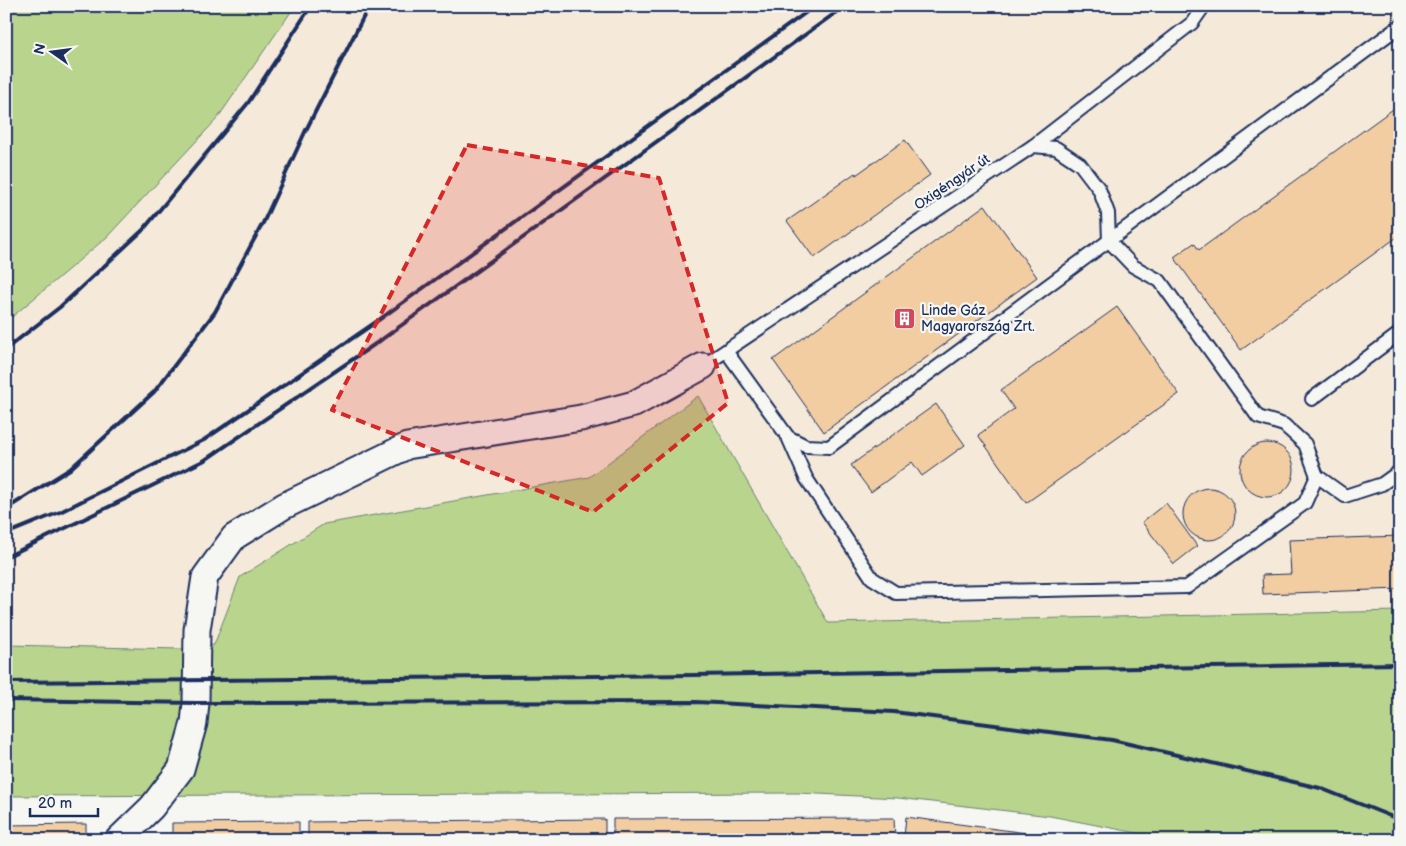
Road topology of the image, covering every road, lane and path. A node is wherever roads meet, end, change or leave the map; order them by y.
1 (1204, 6) edge
2 (1400, 26) edge
3 (1033, 146) junction
4 (1109, 241) junction
5 (1400, 333) edge
6 (726, 351) junction
7 (703, 366) joint
8 (1312, 398) dead end
9 (788, 437) junction
10 (1400, 471) edge
11 (1316, 476) junction
12 (118, 840) edge

1 - 3 lane, Oxigéngyár út
2 - 4 lane
3 - 4 lane
3 - 6 lane, Oxigéngyár út
4 - 9 lane
4 - 11 lane
5 - 8 lane
6 - 7 lane, Oxigéngyár út
6 - 9 lane
7 - 12 street
9 - 11 lane
10 - 11 lane

